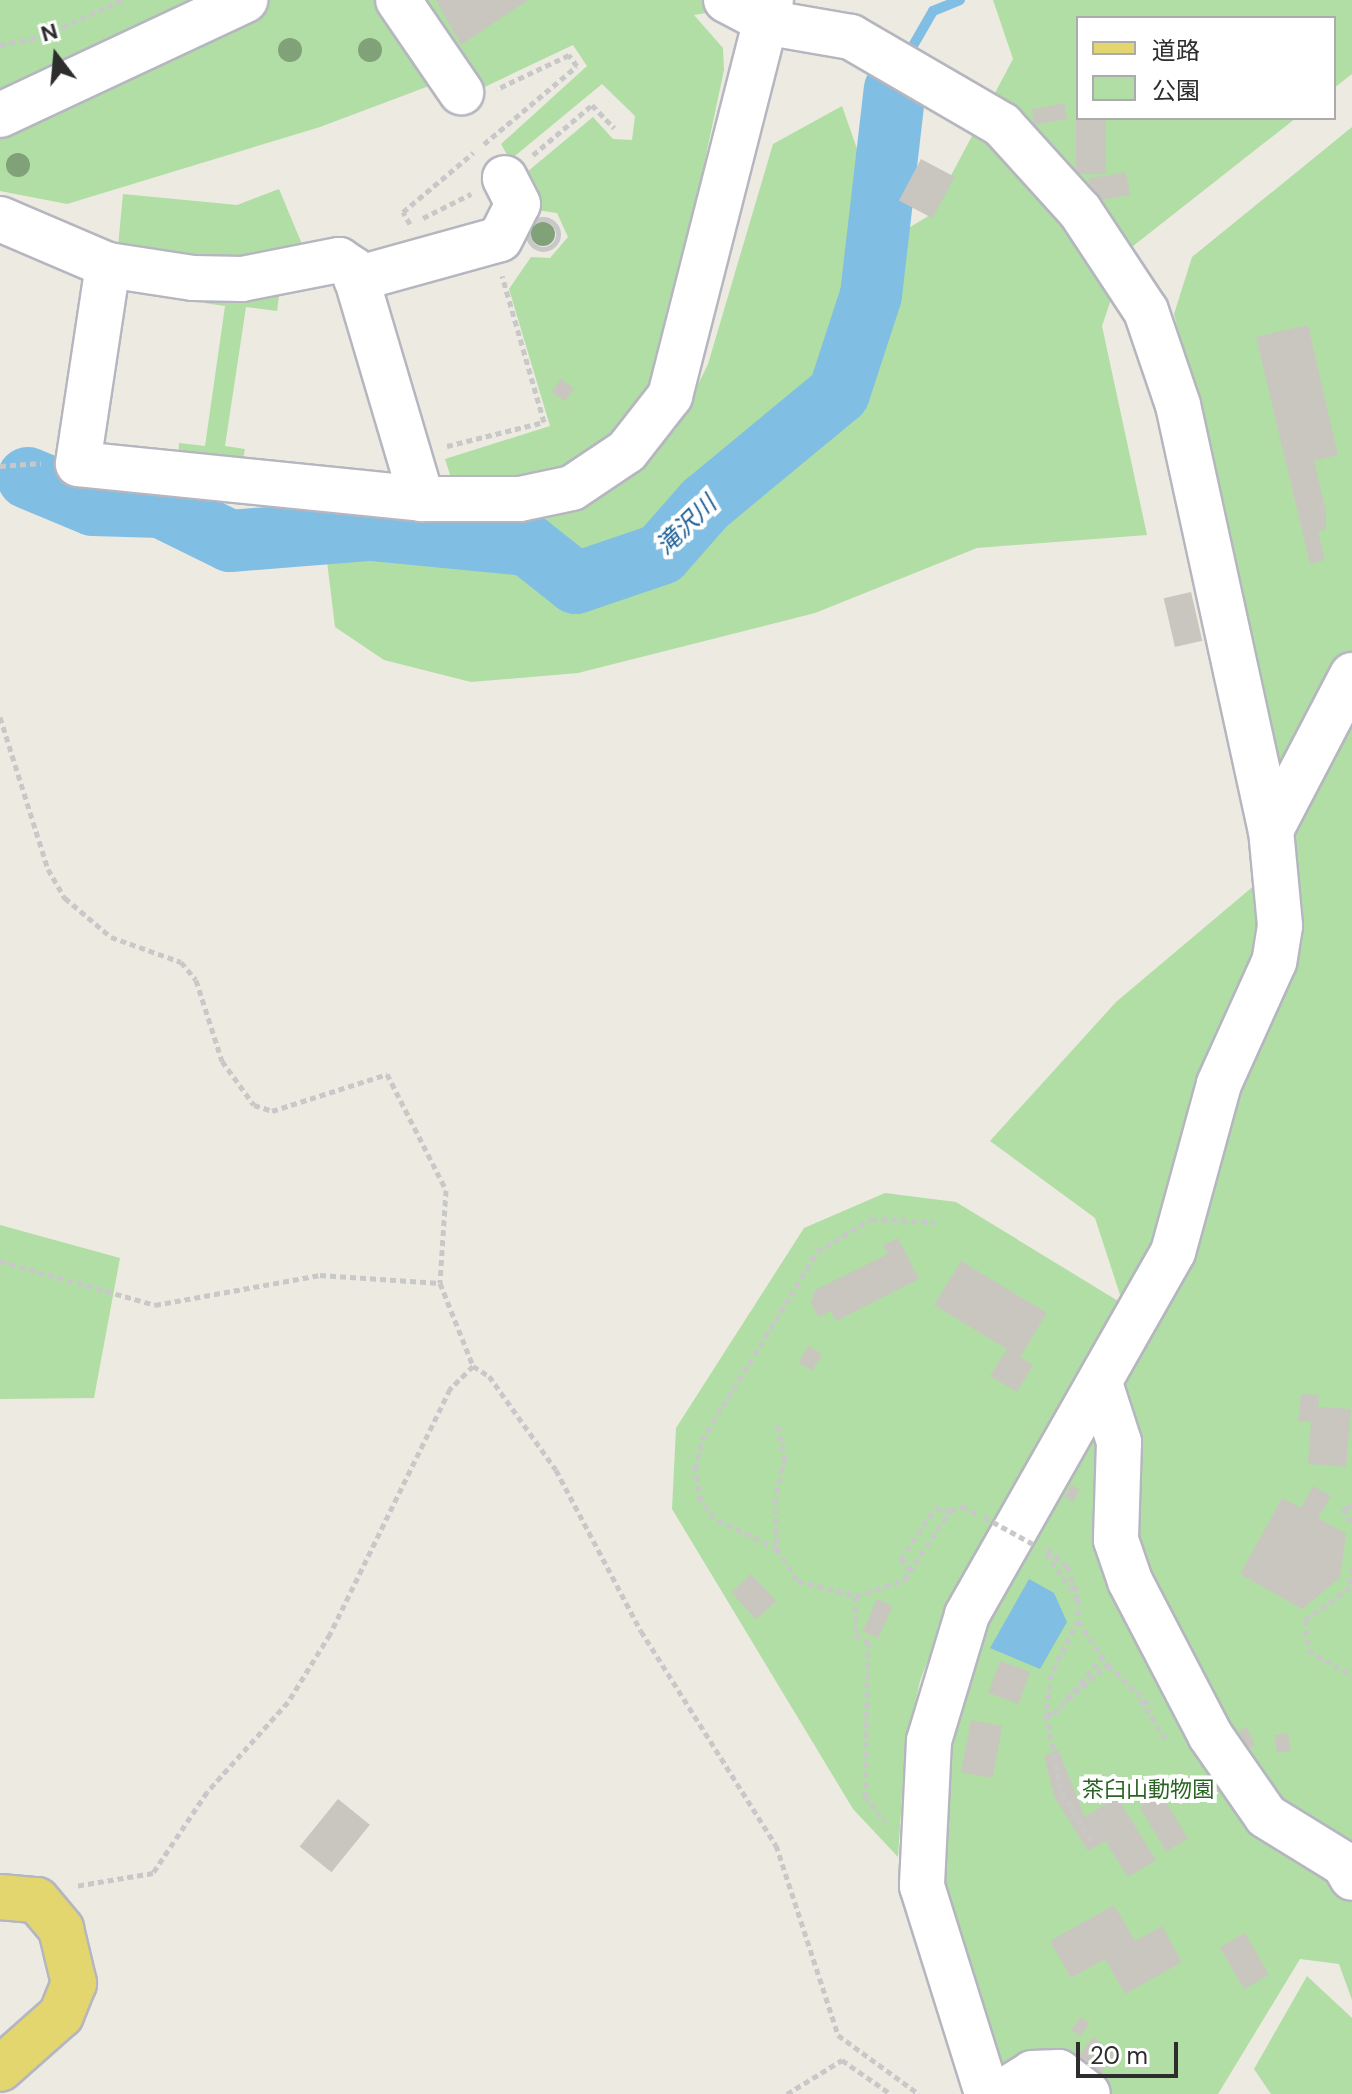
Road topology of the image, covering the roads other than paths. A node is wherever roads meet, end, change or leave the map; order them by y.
1 (245, 0) edge
2 (398, 0) edge
3 (726, 0) edge
4 (771, 11) edge
5 (477, 92) road end
6 (0, 115) edge
7 (505, 178) road end
8 (0, 219) edge
9 (108, 265) junction
10 (356, 279) junction
11 (422, 499) junction
12 (1352, 675) edge
13 (1271, 830) junction
14 (1100, 1383) junction
15 (1352, 1878) edge
16 (18, 1899) edge
17 (0, 2069) edge
18 (987, 2094) edge
19 (999, 2094) edge
20 (1088, 2094) edge

1 - 6 lane
2 - 5 lane
3 - 4 lane
4 - 11 lane
4 - 13 lane
7 - 10 lane
8 - 9 lane
9 - 10 lane
9 - 11 lane
10 - 11 lane
12 - 13 lane
13 - 14 lane
14 - 15 lane
14 - 18 lane
16 - 17 main road
19 - 20 lane

